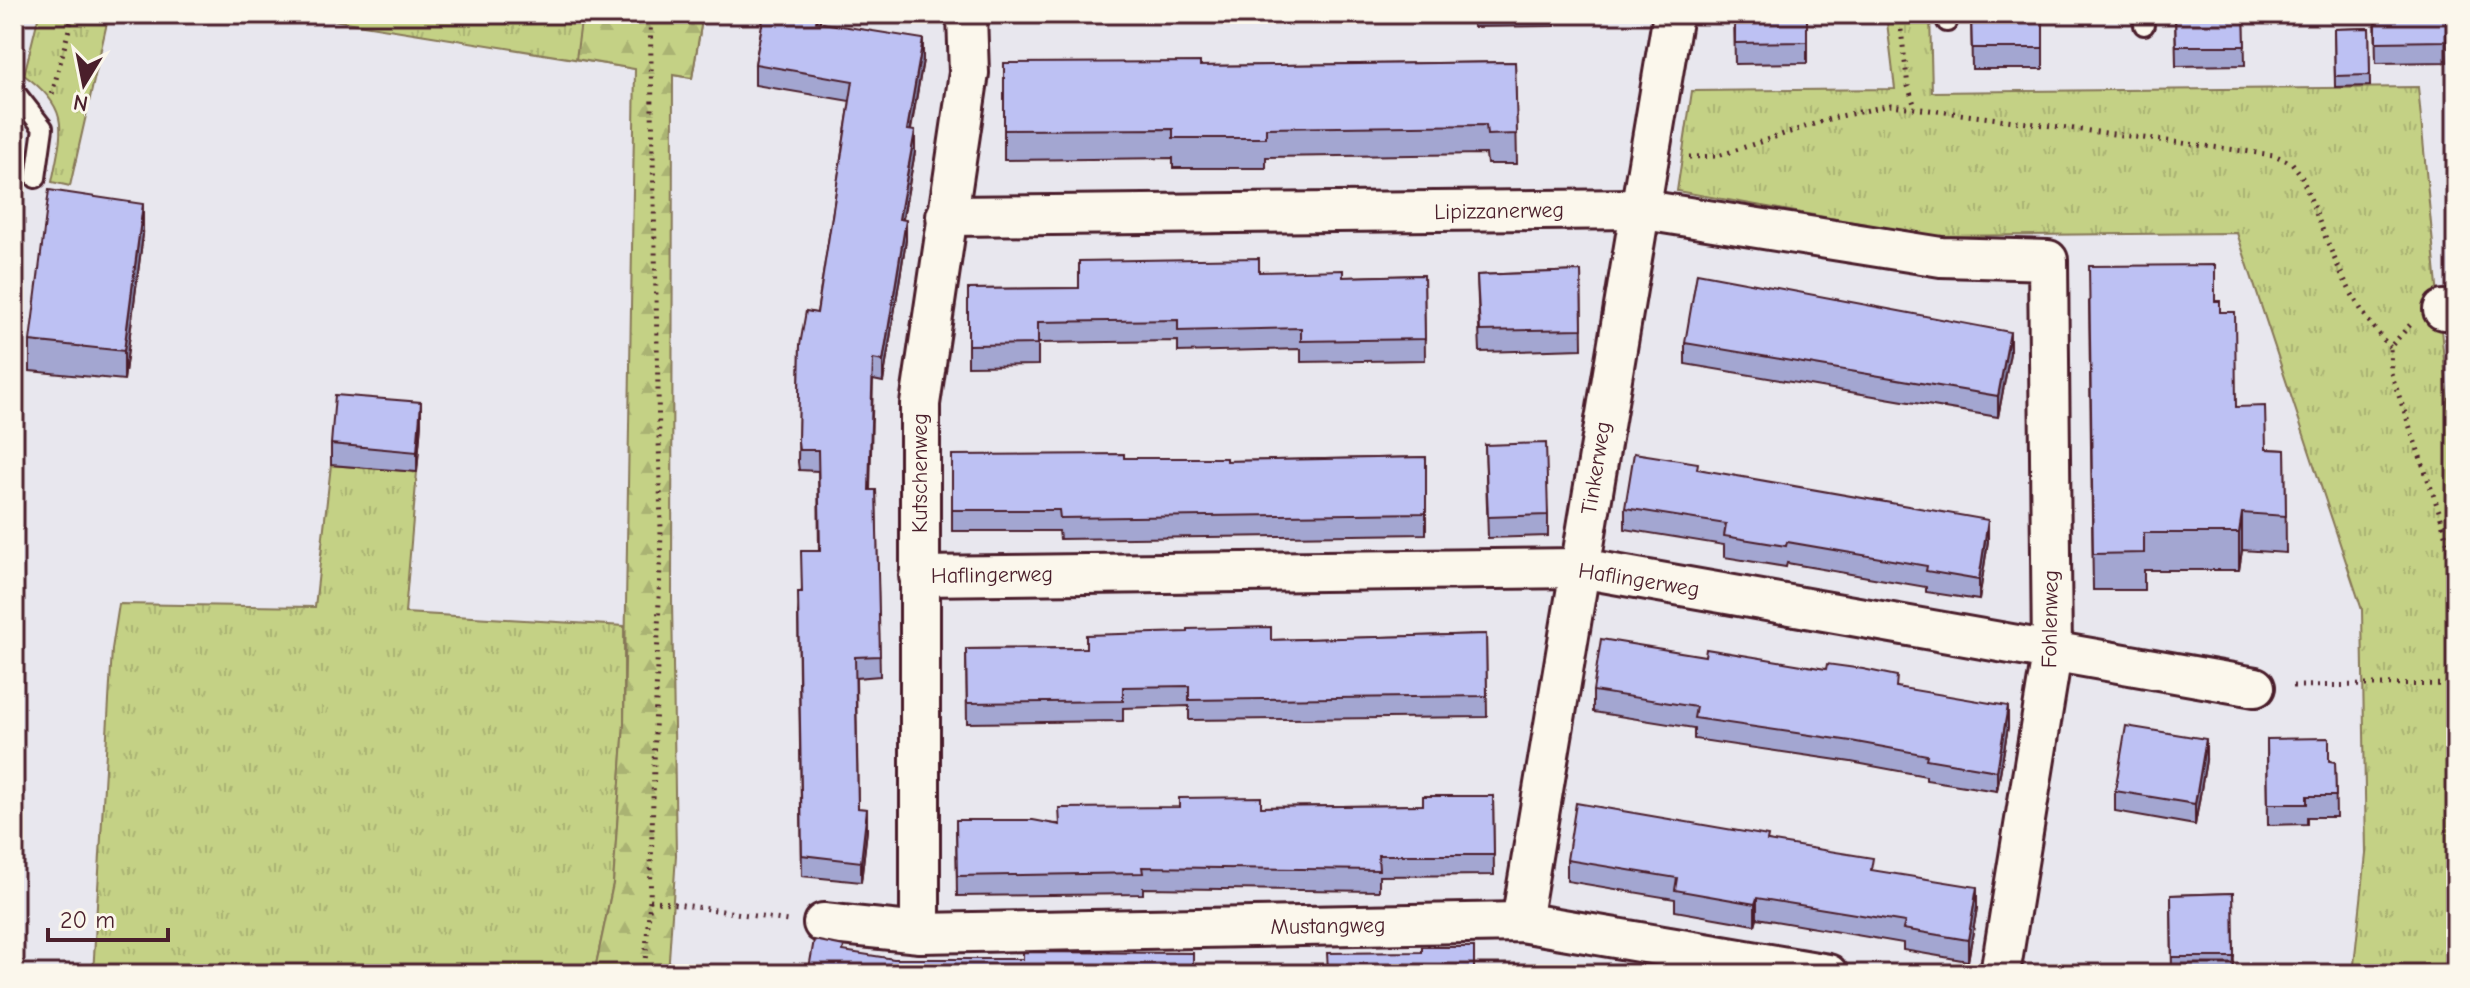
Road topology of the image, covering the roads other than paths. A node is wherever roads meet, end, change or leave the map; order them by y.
1 (1673, 14) edge
2 (968, 15) edge
3 (14, 91) edge
4 (36, 178) dead end
5 (1638, 209) junction
6 (946, 216) junction
7 (2048, 260) joint
8 (1580, 568) junction
9 (919, 576) junction
10 (2052, 654) junction
11 (2255, 687) road end
12 (1521, 922) junction
13 (823, 923) road end
14 (920, 933) junction
15 (1828, 974) edge
16 (2000, 974) edge

1 - 5 street, Tinkerweg
2 - 6 street, Kutschenweg
3 - 4 lane
5 - 6 street, Lipizzanerweg
5 - 7 street, Lipizzanerweg
5 - 8 street, Tinkerweg
6 - 9 street, Kutschenweg
7 - 10 street, Fohlenweg
8 - 9 street, Haflingerweg
8 - 10 street, Haflingerweg
8 - 12 street, Tinkerweg
9 - 14 street, Kutschenweg
10 - 11 street, Haflingerweg
10 - 16 street, Fohlenweg
12 - 14 street, Mustangweg
12 - 15 street, Mustangweg
13 - 14 street, Mustangweg

